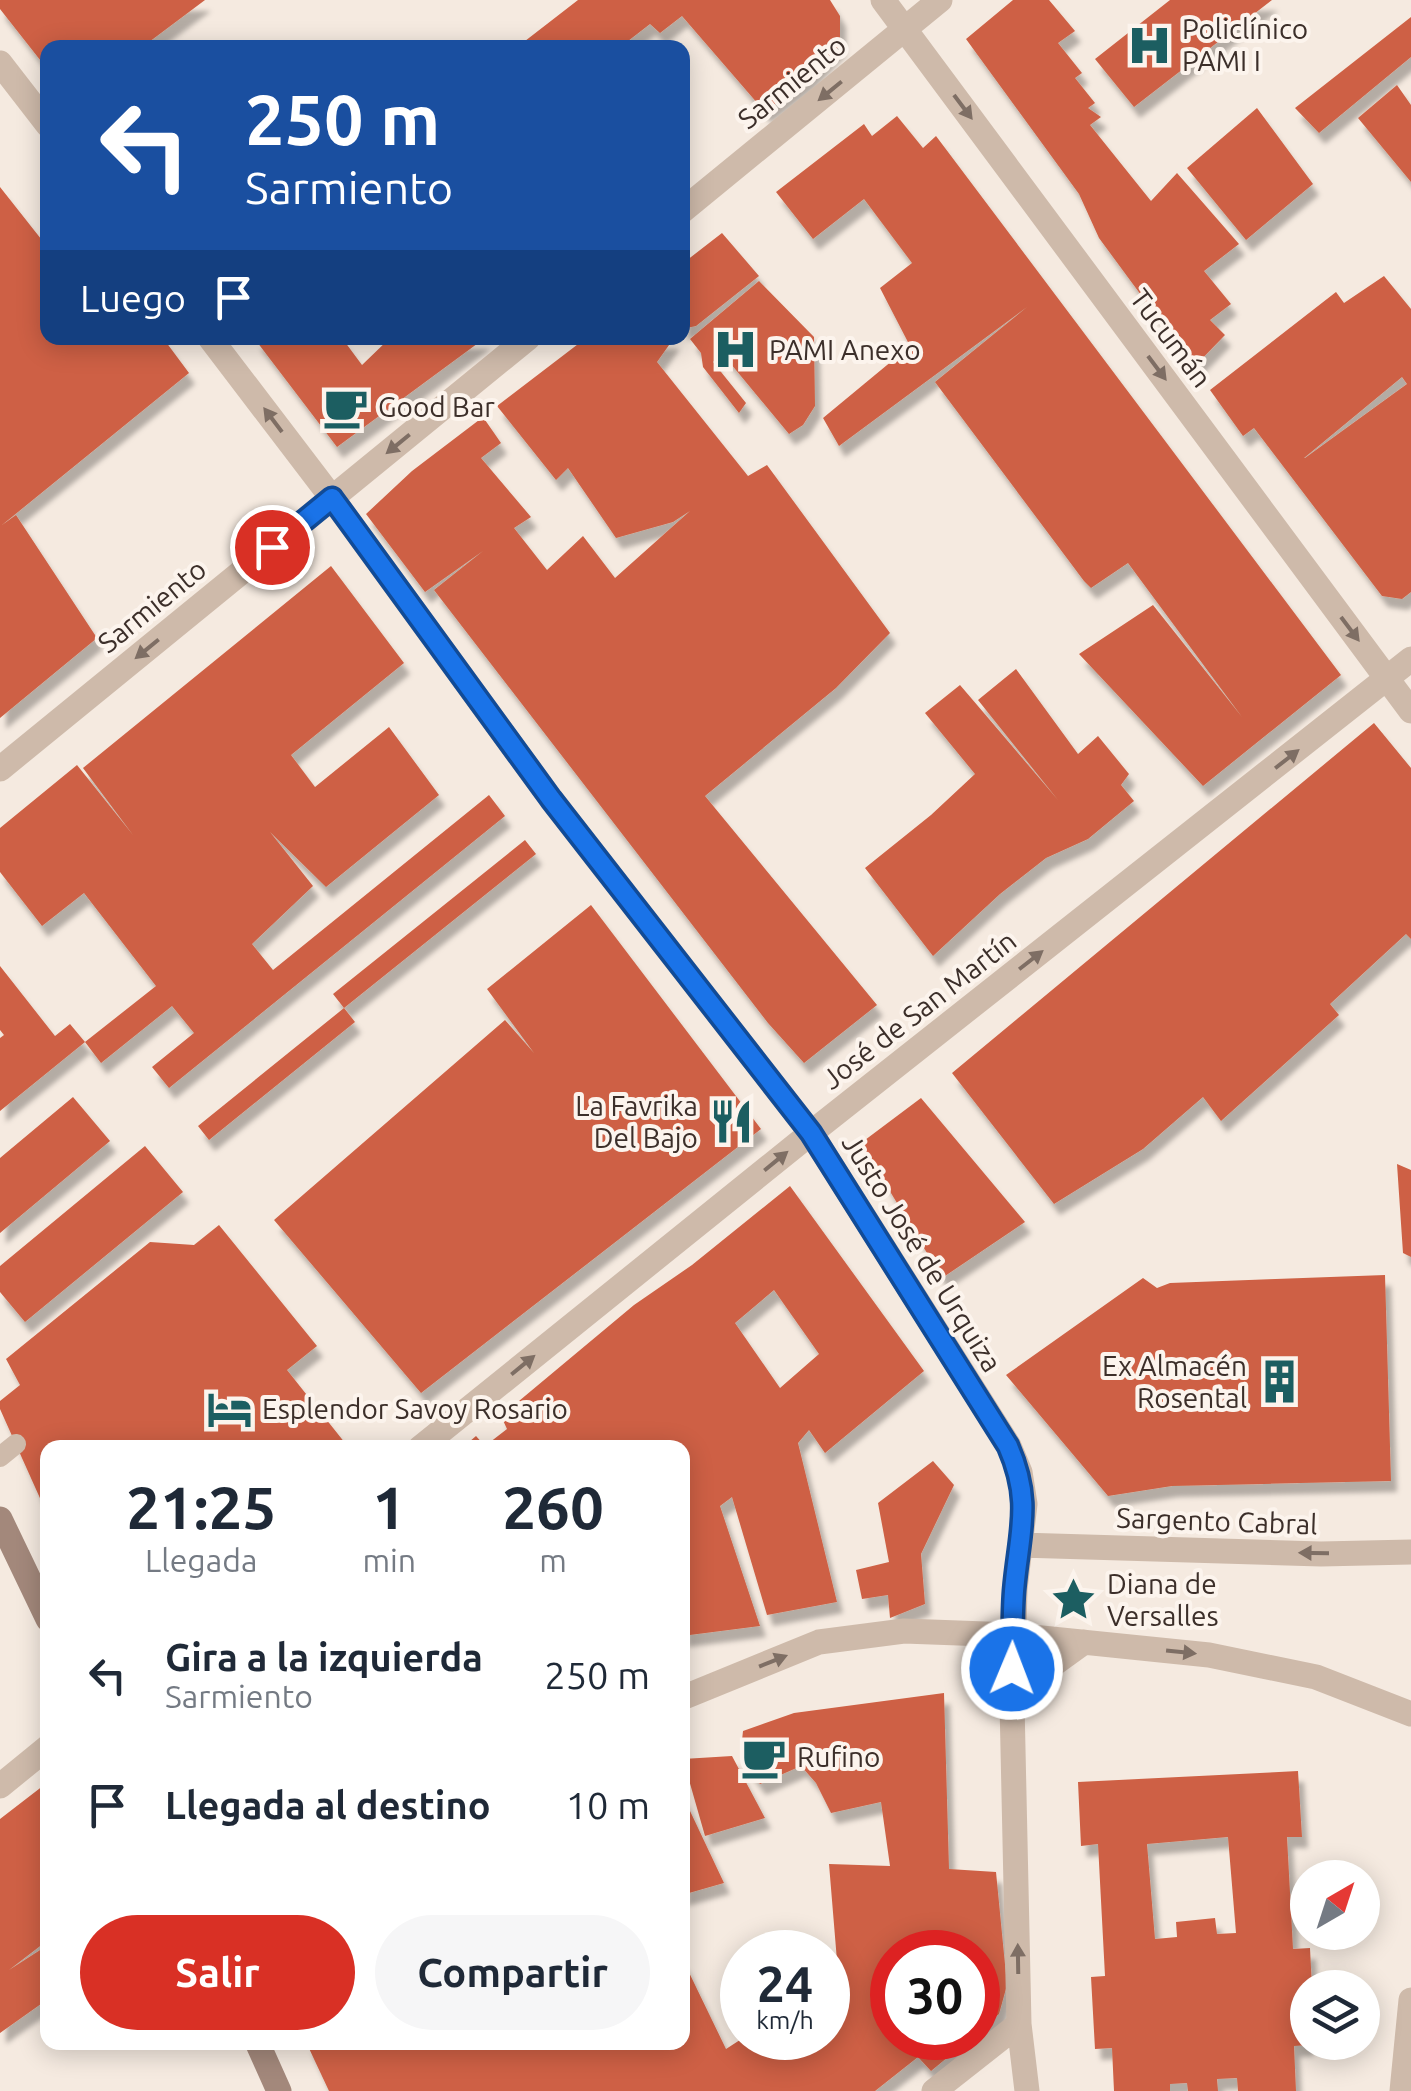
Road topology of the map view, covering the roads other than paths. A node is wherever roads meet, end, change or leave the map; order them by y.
1 (884, 0) edge
2 (940, 0) edge
3 (905, 29) junction
4 (0, 63) edge
5 (40, 115) edge
6 (690, 204) edge
7 (215, 345) edge
8 (519, 345) edge
9 (332, 498) junction
10 (1411, 659) edge
11 (1388, 679) junction
12 (1411, 711) edge
13 (0, 769) edge
14 (811, 1133) junction
15 (430, 1440) edge
16 (0, 1519) edge
17 (1020, 1545) junction
18 (1411, 1552) edge
19 (1014, 1589) junction
20 (40, 1602) edge
21 (966, 1633) junction
22 (1013, 1634) junction
23 (1084, 1642) junction
24 (690, 1695) edge
25 (1012, 1703) junction
26 (1411, 1714) edge
27 (40, 1754) edge
28 (0, 1786) edge
29 (1411, 2000) edge
30 (1019, 2024) junction
31 (261, 2050) edge
32 (279, 2091) edge
33 (934, 2091) edge
34 (1027, 2091) edge
35 (1402, 2091) edge

1 - 3 street, Tucumán
2 - 3 street, Sarmiento
3 -> 6 street, Sarmiento
3 -> 11 street, Tucumán
4 - 5 street
9 -> 7 street, Justo José de Urquiza
8 -> 9 street, Sarmiento
9 -> 13 street, Sarmiento
9 - 14 street, Justo José de Urquiza
10 - 11 street, José de San Martín
11 - 12 street, Tucumán
14 -> 11 street, José de San Martín
15 -> 14 street, José de San Martín
14 - 17 street, Justo José de Urquiza
16 - 20 main road
18 -> 17 street, Sargento Cabral
17 - 19 street, Justo José de Urquiza
19 - 21 street
19 - 22 street, Justo José de Urquiza
21 - 22 street
24 -> 21 street
22 - 23 street
22 - 25 street, Justo José de Urquiza
23 - 25 street
23 -> 26 street
30 -> 25 street, Justo José de Urquiza
27 - 28 street
29 - 35 street
30 - 33 street
30 - 34 street, Justo José de Urquiza
31 - 32 main road

